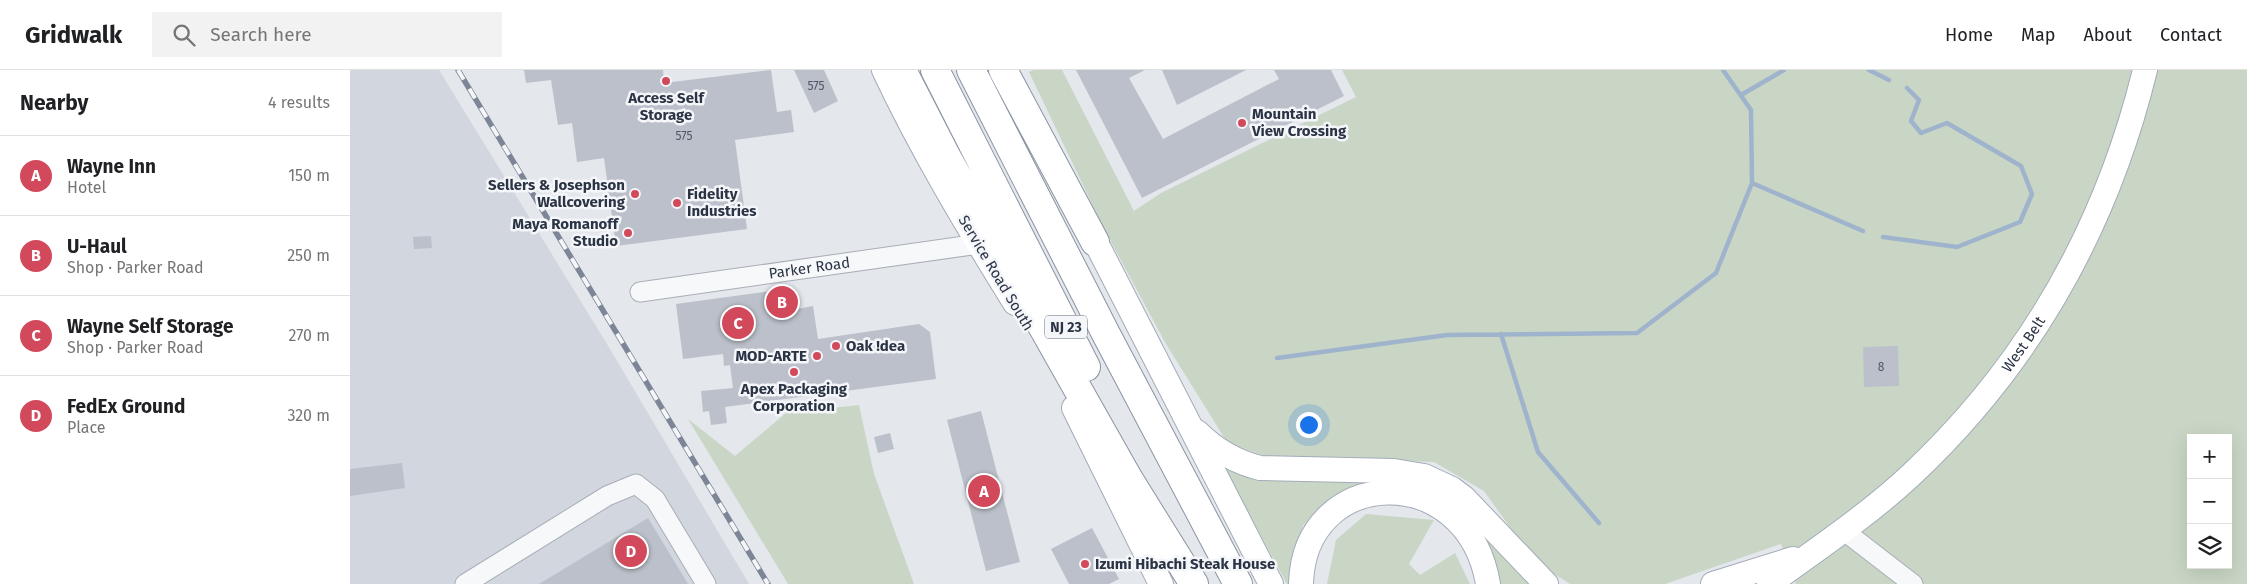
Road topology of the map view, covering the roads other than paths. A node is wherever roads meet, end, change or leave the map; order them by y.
1 (884, 70) edge
2 (902, 70) edge
3 (935, 70) edge
4 (971, 70) edge
5 (1003, 70) edge
6 (1014, 70) edge
7 (2145, 70) edge
8 (1095, 242) junction
9 (978, 244) junction
10 (640, 292) dead end
11 (1106, 334) junction
12 (1187, 422) junction
13 (1843, 530) junction
14 (1808, 554) junction
15 (465, 584) edge
16 (706, 584) edge
17 (1160, 584) edge
18 (1194, 584) edge
19 (1198, 584) edge
20 (1224, 584) edge
21 (1238, 584) edge
22 (1271, 584) edge
23 (1301, 584) edge
24 (1488, 584) edge
25 (1546, 584) edge
26 (1713, 584) edge
27 (1745, 584) edge
28 (1770, 584) edge
29 (1913, 584) edge

1 - 9 main road, Service Road South
2 - 18 highway
3 - 19 highway, NJ 23
4 - 11 highway, NJ 23
5 - 8 highway
6 - 8 main road
7 - 13 main road, West Belt
8 - 12 main road
9 - 10 street, Parker Road
9 - 17 main road, Service Road South
11 - 20 highway
11 - 21 highway, NJ 23
12 - 22 main road
12 - 25 main road
13 - 14 main road, West Belt
13 - 29 street
14 - 26 main road
14 - 27 main road
14 - 28 main road
15 - 16 street
23 - 24 main road

